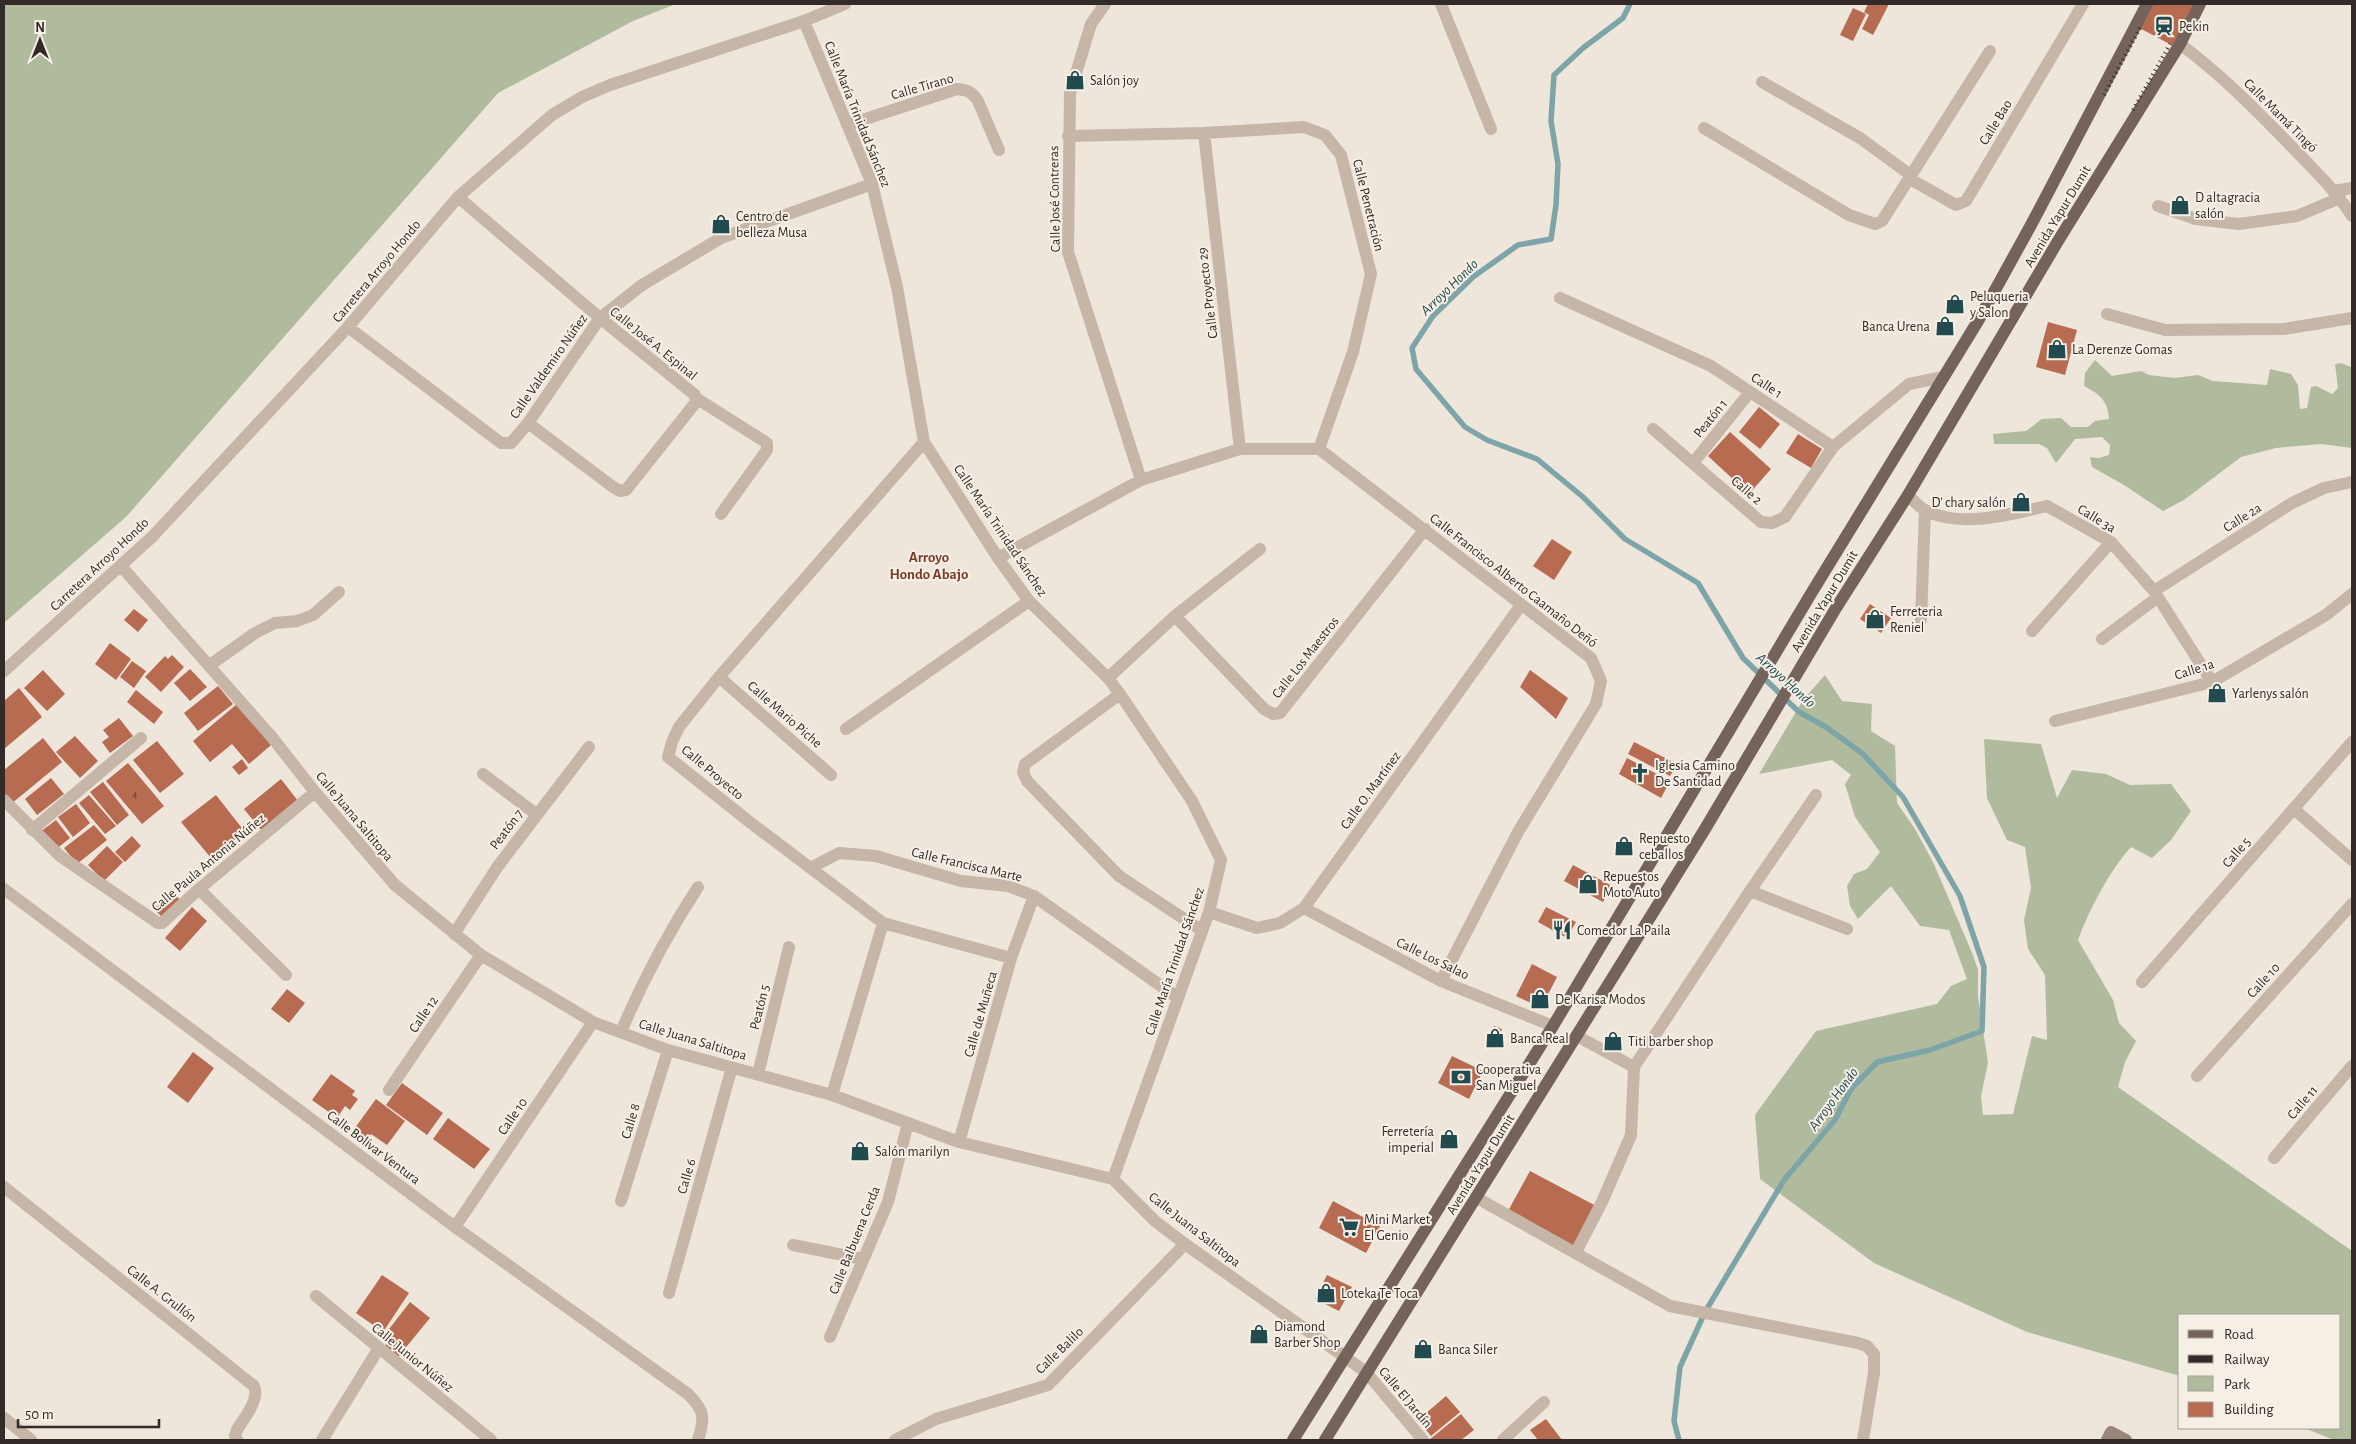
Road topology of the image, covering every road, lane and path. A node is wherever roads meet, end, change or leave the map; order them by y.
1 (845, 4) edge
2 (1105, 4) edge
3 (1441, 4) edge
4 (2083, 4) edge
5 (2147, 4) edge
6 (2200, 4) edge
7 (804, 22) junction
8 (2180, 44) junction
9 (1990, 51) dead end
10 (1762, 82) dead end
11 (847, 125) junction
12 (1704, 128) dead end
13 (1491, 129) dead end
14 (1204, 132) junction
15 (1068, 136) junction
16 (1000, 150) dead end
17 (1911, 177) junction
18 (872, 184) junction
19 (2352, 188) edge
20 (2337, 194) junction
21 (458, 197) junction
22 (2158, 206) dead end
23 (2352, 216) edge
24 (1560, 298) dead end
25 (2107, 314) dead end
26 (600, 318) junction
27 (2352, 318) edge
28 (348, 327) junction
29 (1943, 377) junction
30 (1750, 392) junction
31 (696, 398) junction
32 (528, 423) junction
33 (1653, 429) dead end
34 (924, 442) junction
35 (1833, 447) junction
36 (1240, 449) junction
37 (1319, 449) junction
38 (1693, 463) junction
39 (1141, 480) junction
40 (2352, 482) edge
41 (1908, 495) junction
42 (1926, 510) junction
43 (721, 514) dead end
44 (1425, 529) junction
45 (2111, 542) junction
46 (1260, 549) dead end
47 (998, 558) junction
48 (121, 566) junction
49 (339, 592) dead end
50 (2156, 594) junction
51 (2352, 594) edge
52 (1029, 601) junction
53 (1521, 605) junction
54 (1175, 616) junction
55 (1921, 620) dead end
56 (2032, 631) dead end
57 (2102, 639) dead end
58 (210, 665) junction
59 (4, 671) edge
60 (719, 676) junction
61 (1108, 678) junction
62 (2212, 682) junction
63 (1120, 694) junction
64 (2055, 721) dead end
65 (846, 729) dead end
66 (141, 738) dead end
67 (2352, 742) edge
68 (589, 748) dead end
69 (483, 774) dead end
70 (831, 775) dead end
71 (314, 792) junction
72 (1816, 795) dead end
73 (4, 800) edge
74 (2294, 809) junction
75 (536, 814) junction
76 (32, 830) junction
77 (2352, 860) edge
78 (810, 868) junction
79 (698, 887) dead end
80 (4, 889) edge
81 (199, 889) junction
82 (1750, 891) junction
83 (1034, 896) junction
84 (2352, 904) edge
85 (1304, 908) junction
86 (1209, 912) junction
87 (883, 924) junction
88 (1848, 929) dead end
89 (1201, 930) junction
90 (454, 934) junction
91 (789, 947) dead end
92 (481, 955) junction
93 (1011, 958) junction
94 (286, 975) dead end
95 (1442, 981) junction
96 (2142, 982) dead end
97 (1178, 998) junction
98 (593, 1022) junction
99 (1553, 1026) junction
100 (620, 1032) junction
101 (1578, 1036) junction
102 (668, 1050) junction
103 (732, 1066) junction
104 (2352, 1066) edge
105 (1634, 1068) junction
106 (758, 1074) junction
107 (2197, 1076) dead end
108 (389, 1090) dead end
109 (832, 1095) junction
110 (908, 1123) junction
111 (959, 1142) junction
112 (2274, 1158) dead end
113 (1112, 1178) junction
114 (4, 1187) edge
115 (1477, 1198) junction
116 (621, 1201) dead end
117 (455, 1227) junction
118 (1185, 1244) junction
119 (793, 1245) dead end
120 (1576, 1252) junction
121 (863, 1259) junction
122 (669, 1293) dead end
123 (316, 1296) dead end
124 (830, 1337) dead end
125 (379, 1348) junction
126 (1344, 1357) junction
127 (1366, 1372) junction
128 (1544, 1402) dead end
129 (4, 1418) edge
130 (31, 1440) edge
131 (237, 1440) edge
132 (322, 1440) edge
133 (491, 1440) edge
134 (698, 1440) edge
135 (895, 1440) edge
136 (1293, 1440) edge
137 (1325, 1440) edge
138 (1423, 1440) edge
139 (1503, 1440) edge
140 (1863, 1440) edge
141 (2107, 1440) edge
142 (2126, 1440) edge

1 - 7 street, Carretera Arroyo Hondo
2 - 15 street, Calle José Contreras
3 - 13 street
4 - 17 street, Calle Bao
5 - 29 main road, Avenida Yapur Dumit
6 - 8 main road, Avenida Yapur Dumit
7 - 11 street, Calle María Trinidad Sánchez
7 - 21 street, Carretera Arroyo Hondo
8 - 20 street, Calle Mamá Tingó
8 - 41 main road, Avenida Yapur Dumit
9 - 17 street
10 - 17 street
11 - 16 street, Calle Tirano
11 - 18 street, Calle María Trinidad Sánchez
12 - 17 street
14 - 15 street, Calle Penetración
14 - 36 street, Calle Proyecto 29
14 - 37 street, Calle Penetración
15 - 39 street, Calle José Contreras
18 - 26 street, Calle Valdemiro Núñez
18 - 34 street, Calle María Trinidad Sánchez
19 - 20 street
20 - 22 street
20 - 23 street, Calle Mamá Tingó
21 - 26 street, Calle José A. Espinal
21 - 28 street, Carretera Arroyo Hondo
24 - 30 street, Calle 1
25 - 27 street
26 - 31 street, Calle José A. Espinal
26 - 32 street, Calle Valdemiro Núñez
28 - 32 street, Calle Valdemiro Núñez
28 - 48 street, Carretera Arroyo Hondo
29 - 35 street
29 - 99 main road, Avenida Yapur Dumit
30 - 35 street, Calle 1
30 - 38 street, Peatón 1
31 - 32 street, Calle José A. Espinal
31 - 43 street
33 - 38 street, Calle 2
34 - 47 street, Calle María Trinidad Sánchez
34 - 60 street, Calle Proyecto
35 - 38 street, Calle 2
36 - 37 street
36 - 39 street
37 - 44 street, Calle Francisco Alberto Caamaño Deñó
39 - 47 street
40 - 50 street, Calle 2a
41 - 42 street, Calle 3a
41 - 101 main road, Avenida Yapur Dumit
42 - 45 street, Calle 3a
42 - 55 street
44 - 53 street, Calle Francisco Alberto Caamaño Deñó
44 - 54 street, Calle Los Maestros
45 - 50 street, Calle 3a
45 - 56 street
46 - 54 street
47 - 52 street, Calle María Trinidad Sánchez
48 - 58 street, Calle Juana Saltitopa
48 - 59 street, Carretera Arroyo Hondo
49 - 58 street
50 - 57 street, Calle 2a
50 - 62 street, Calle 3a
51 - 62 street, Calle 1a
52 - 61 street, Calle María Trinidad Sánchez
52 - 65 street
53 - 85 street, Calle O. Martínez
53 - 95 street, Calle Francisco Alberto Caamaño Deñó
54 - 61 street
58 - 71 street, Calle Juana Saltitopa
60 - 70 street, Calle Mario Piche
60 - 78 street, Calle Proyecto
61 - 63 street, Calle María Trinidad Sánchez
62 - 64 street, Calle 1a
63 - 86 street, Calle María Trinidad Sánchez
63 - 89 street
66 - 76 street
67 - 74 street, Calle 5
68 - 75 street, Peatón 7
69 - 75 street
71 - 81 street, Calle Paula Antonia Núñez
71 - 90 street, Calle Juana Saltitopa
72 - 82 street
73 - 76 street, Calle Paula Antonia Núñez
74 - 77 street
74 - 96 street, Calle 5
75 - 90 street, Peatón 7
76 - 81 street, Calle Paula Antonia Núñez
78 - 83 street, Calle Francisca Marte
78 - 87 street, Calle Proyecto
79 - 100 street
80 - 117 street, Calle Bolívar Ventura
81 - 94 street
82 - 88 street
82 - 105 street
83 - 93 street, Calle de Muñeca
83 - 97 street, Calle Francisca Marte
84 - 107 street, Calle 10
85 - 86 street, Calle O. Martínez
85 - 95 street, Calle Los Salao
86 - 89 street, Calle María Trinidad Sánchez
87 - 93 street, Calle Proyecto
87 - 109 street
89 - 97 street, Calle María Trinidad Sánchez
90 - 92 street, Calle Juana Saltitopa
91 - 106 street, Peatón 5
92 - 98 street, Calle Juana Saltitopa
92 - 108 street, Calle 12
93 - 111 street, Calle de Muñeca
95 - 99 street, Calle Los Salao
97 - 113 street, Calle María Trinidad Sánchez
98 - 100 street, Calle Juana Saltitopa
98 - 117 street, Calle 10
99 - 126 main road, Avenida Yapur Dumit
100 - 102 street, Calle Juana Saltitopa
101 - 105 street
101 - 115 main road, Avenida Yapur Dumit
102 - 103 street, Calle Juana Saltitopa
102 - 116 street, Calle 8
103 - 106 street, Calle Juana Saltitopa
103 - 122 street, Calle 6
104 - 112 street, Calle 11
105 - 120 street
106 - 109 street, Calle Juana Saltitopa
109 - 110 street, Calle Juana Saltitopa
110 - 111 street, Calle Juana Saltitopa
110 - 121 street, Calle Balbuena Cerda
111 - 113 street, Calle Juana Saltitopa
113 - 118 street, Calle Juana Saltitopa
114 - 131 street, Calle A. Grullón
115 - 120 street
115 - 127 main road, Avenida Yapur Dumit
117 - 134 street, Calle Bolívar Ventura
118 - 126 street, Calle Juana Saltitopa
118 - 135 street, Calle Balilo
119 - 121 street
120 - 140 street
121 - 124 street, Calle Balbuena Cerda
123 - 125 street, Calle Junior Núñez
125 - 132 street
125 - 133 street, Calle Junior Núñez
126 - 127 street, Calle Juana Saltitopa
126 - 136 main road, Avenida Yapur Dumit
127 - 137 main road, Avenida Yapur Dumit
127 - 138 street, Calle El Jardín
128 - 139 street
129 - 130 street
141 - 142 street

